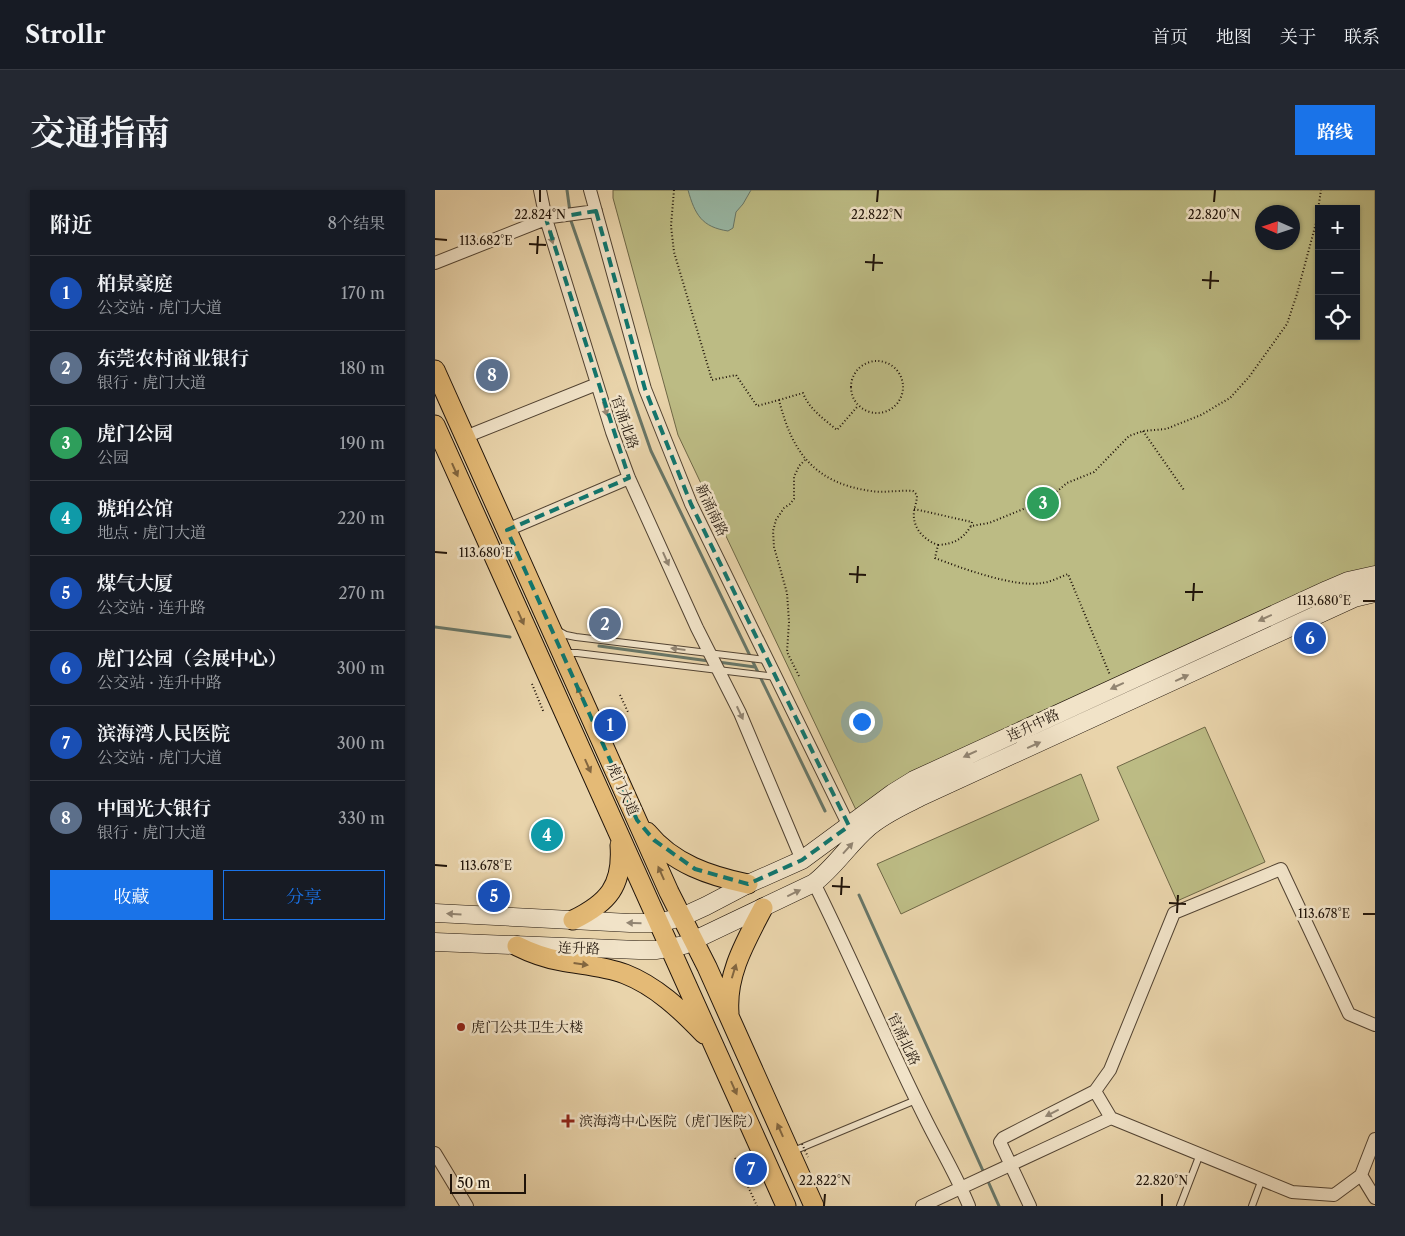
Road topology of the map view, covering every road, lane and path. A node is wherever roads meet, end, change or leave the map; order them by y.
1 (540, 190) edge
2 (590, 190) edge
3 (674, 190) edge
4 (1321, 190) edge
5 (591, 211) junction
6 (552, 218) junction
7 (435, 263) edge
8 (435, 370) edge
9 (597, 384) junction
10 (779, 400) junction
11 (858, 406) junction
12 (435, 426) edge
13 (1143, 431) junction
14 (465, 438) junction
15 (805, 460) junction
16 (629, 478) junction
17 (1184, 490) dead end
18 (914, 509) junction
19 (971, 526) junction
20 (507, 530) junction
21 (939, 544) junction
22 (1375, 575) edge
23 (1375, 593) edge
24 (548, 622) junction
25 (709, 653) junction
26 (763, 659) junction
27 (567, 664) junction
28 (724, 670) junction
29 (799, 676) dead end
30 (772, 677) junction
31 (1111, 677) dead end
32 (532, 684) dead end
33 (620, 695) dead end
34 (628, 712) dead end
35 (544, 713) dead end
36 (637, 820) junction
37 (849, 826) junction
38 (619, 836) junction
39 (802, 860) junction
40 (814, 883) junction
41 (748, 884) junction
42 (706, 906) joint
43 (763, 908) junction
44 (435, 914) edge
45 (682, 917) junction
46 (573, 920) junction
47 (658, 923) junction
48 (719, 929) joint
49 (694, 941) junction
50 (435, 942) edge
51 (517, 946) junction
52 (670, 948) junction
53 (730, 1019) junction
54 (1375, 1025) edge
55 (714, 1043) junction
56 (1095, 1091) junction
57 (916, 1100) junction
58 (1111, 1118) junction
59 (1375, 1139) edge
60 (800, 1151) junction
61 (435, 1153) edge
62 (1200, 1154) junction
63 (735, 1158) dead end
64 (1006, 1168) junction
65 (1361, 1175) junction
66 (1263, 1179) junction
67 (966, 1185) junction
68 (1375, 1198) edge
69 (1337, 1201) edge
70 (467, 1206) edge
71 (757, 1206) edge
72 (786, 1206) edge
73 (814, 1206) edge
74 (922, 1206) edge
75 (969, 1206) edge
76 (1030, 1206) edge
77 (1180, 1206) edge
78 (1252, 1206) edge

1 - 6 street, 官涌北路
2 - 5 street, 新涌南路
3 - 10 path
4 - 13 path
5 - 6 street
5 - 26 street, 新涌南路
6 - 7 street
6 -> 9 street, 官涌北路
8 - 14 main road, 虎门大道
9 - 14 street
9 -> 16 street, 官涌北路
10 - 11 path
10 - 15 path
11 - 11 path
12 -> 38 main road, 虎门大道
13 - 17 path
13 - 19 path
14 - 20 main road, 虎门大道
15 - 18 path
15 - 29 path
16 - 20 street
16 -> 25 street, 官涌北路
18 - 19 path
18 - 21 path
19 - 21 path
20 - 24 main road, 虎门大道
21 - 31 path
22 -> 37 main road, 连升中路
40 -> 23 main road, 连升中路
25 -> 24 lane
24 - 27 main road, 虎门大道
25 - 26 lane
25 - 28 street, 官涌北路
26 - 30 street, 新涌南路
27 - 28 lane
36 -> 27 main road, 虎门大道
28 - 30 lane
28 -> 39 street
30 - 37 street, 新涌南路
32 - 35 path
33 - 34 path
36 - 41 main road
45 -> 36 main road, 虎门大道
37 - 39 main road, 连升中路
38 - 46 main road
38 - 47 main road, 虎门大道
39 - 41 main road, 连升中路
43 -> 40 main road, 连升中路
40 - 57 street, 官涌北路
41 - 42 main road, 连升中路
42 - 45 main road, 连升路
43 - 48 main road, 连升中路
53 -> 43 main road
46 -> 44 main road, 连升路
45 - 47 main road, 连升路
45 - 49 main road, 虎门大道
47 -> 46 main road, 连升路
47 - 52 main road, 虎门大道
48 - 49 main road, 连升路
49 - 52 main road, 连升路
49 - 53 main road, 虎门大道
50 - 51 main road, 连升路
51 - 52 main road, 连升路
51 -> 55 main road
52 - 55 main road, 虎门大道
60 -> 53 main road, 虎门大道
54 - 56 street
55 -> 72 main road, 虎门大道
56 - 58 street
56 -> 64 street
57 - 60 lane
57 - 67 street, 官涌北路
58 - 62 street
58 - 64 street
59 - 65 street
60 - 73 main road, 虎门大道
61 - 70 street
62 - 66 street
62 - 77 lane
63 - 71 path
64 - 67 street
64 - 76 street
65 - 68 street
65 - 69 street
66 - 69 street
66 - 78 lane
67 - 74 street
67 - 75 street, 官涌北路

